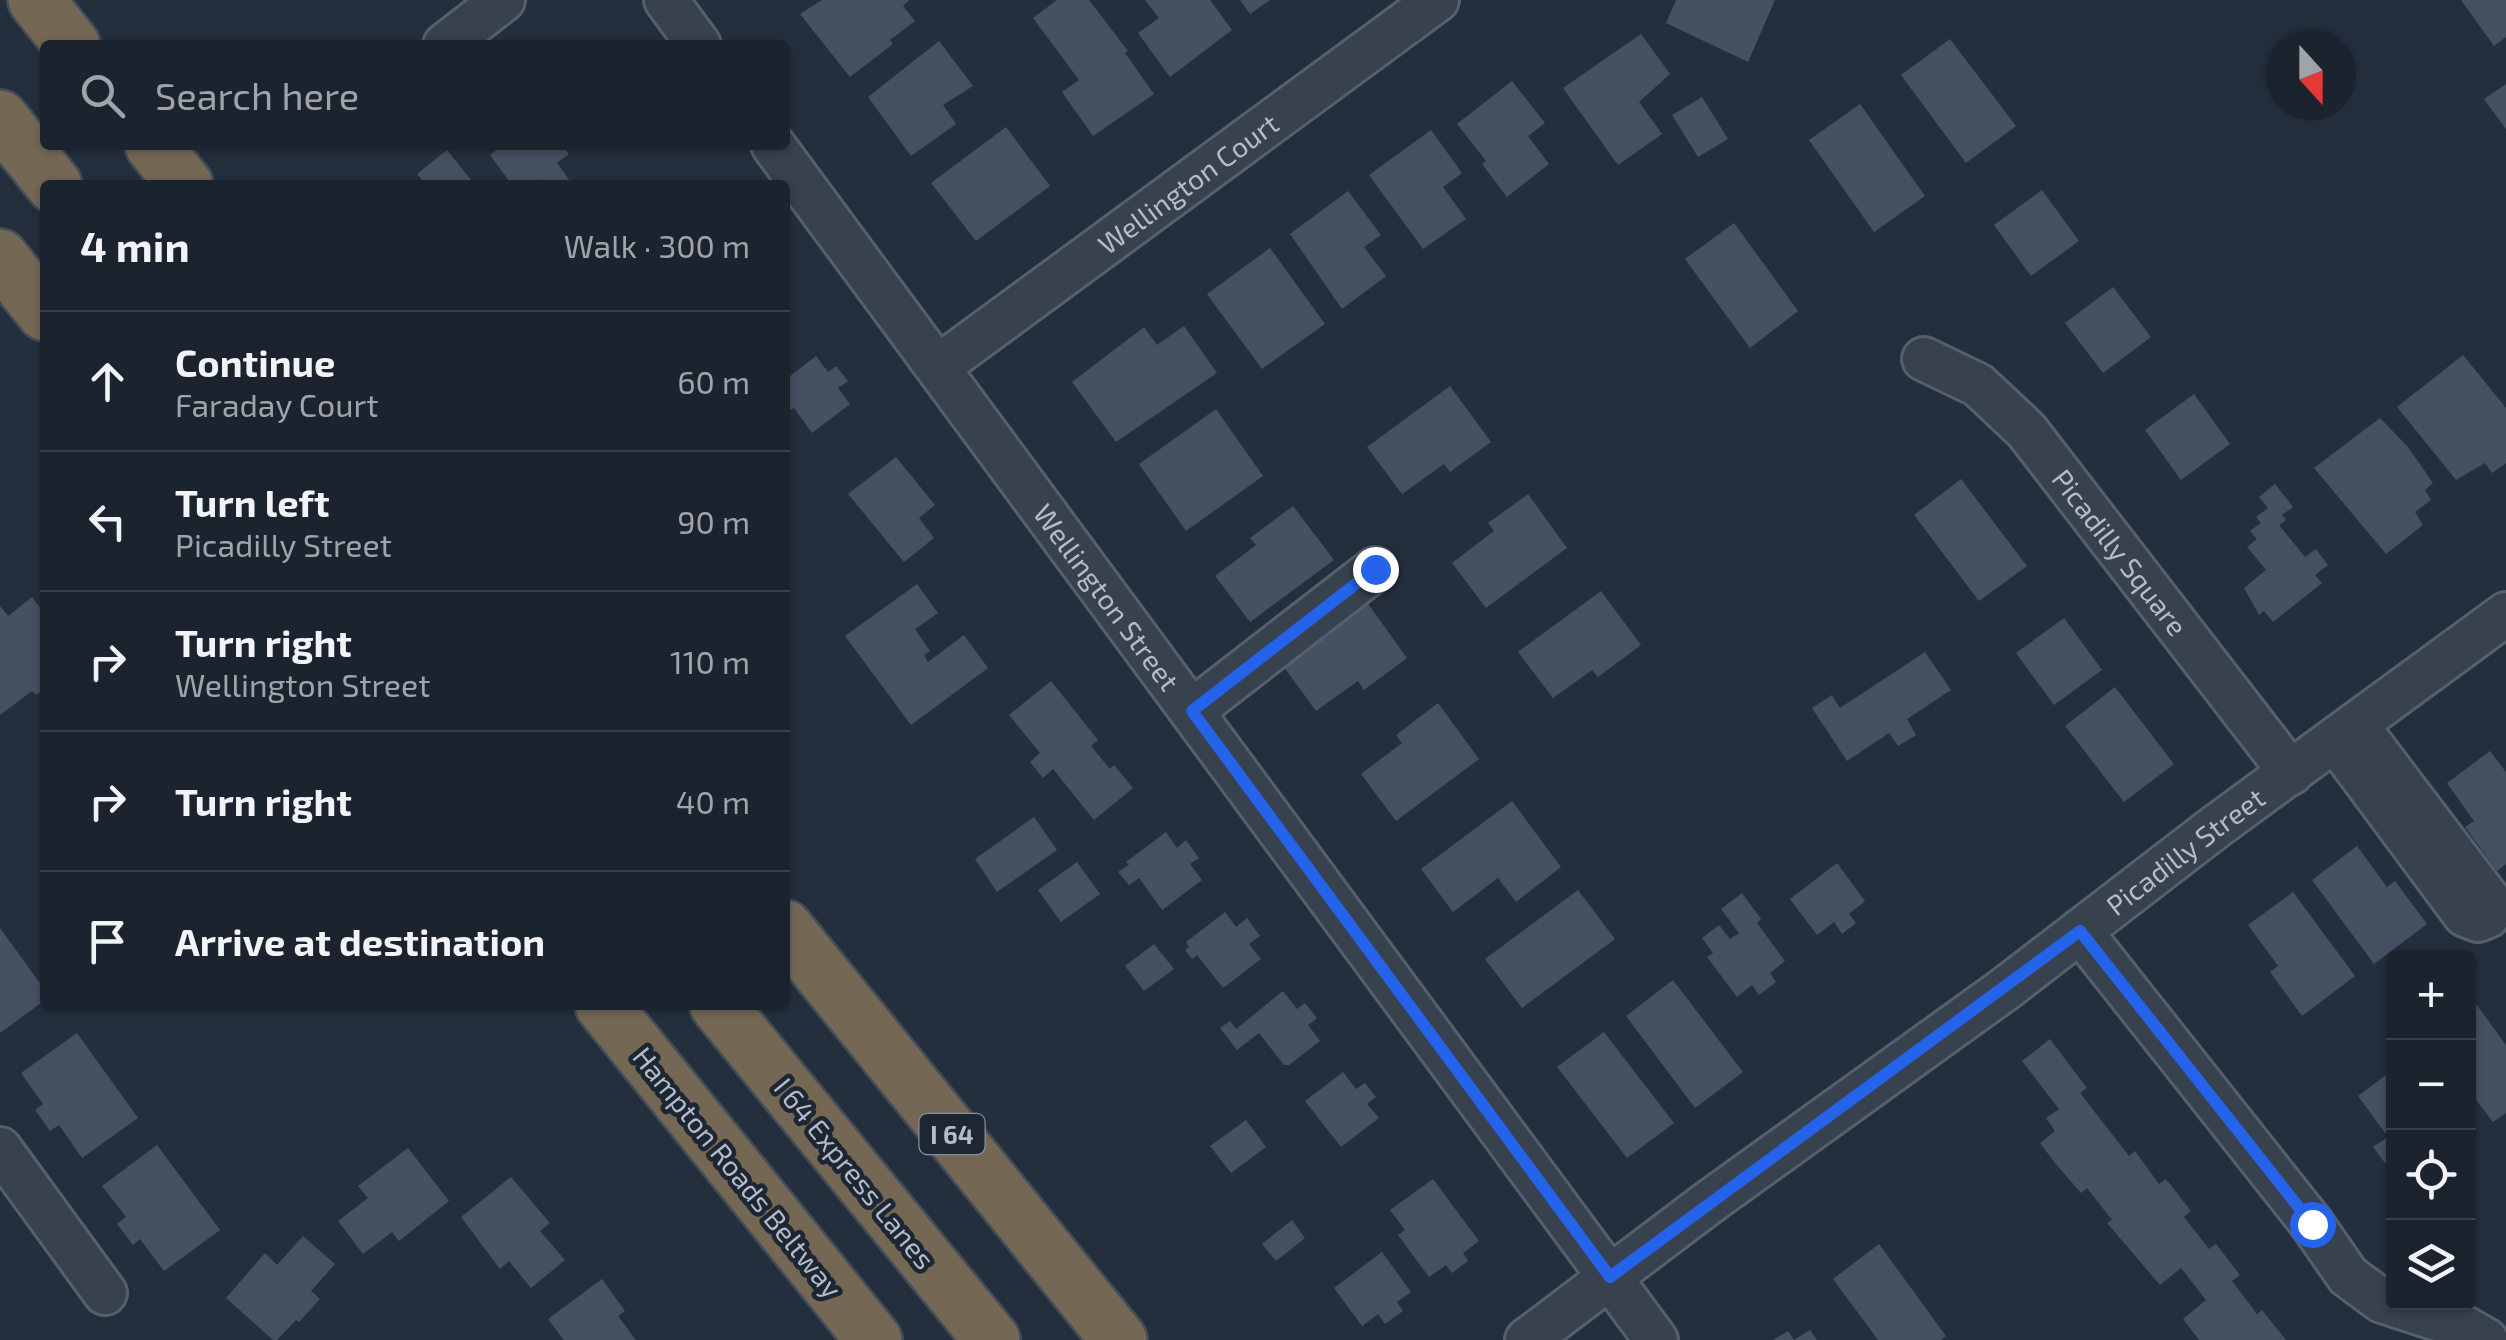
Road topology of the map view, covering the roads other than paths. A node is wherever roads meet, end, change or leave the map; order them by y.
1 (36, 0) edge
2 (66, 0) edge
3 (503, 0) edge
4 (666, 0) edge
5 (1437, 0) edge
6 (68, 40) edge
7 (93, 40) edge
8 (451, 40) edge
9 (695, 40) edge
10 (0, 118) edge
11 (157, 150) edge
12 (165, 150) edge
13 (777, 150) edge
14 (50, 180) edge
15 (183, 180) edge
16 (184, 180) edge
17 (0, 257) edge
18 (40, 307) edge
19 (1924, 359) dead end
20 (938, 367) junction
21 (1375, 569) dead end
22 (2506, 614) edge
23 (1192, 711) junction
24 (2291, 773) junction
25 (2080, 931) junction
26 (790, 934) edge
27 (607, 1010) edge
28 (722, 1010) edge
29 (0, 1149) edge
30 (1610, 1277) junction
31 (105, 1293) dead end
32 (874, 1340) edge
33 (992, 1340) edge
34 (1119, 1340) edge
35 (1527, 1340) edge
36 (1656, 1340) edge
37 (2486, 1340) edge

1 - 6 highway
2 - 7 highway
3 - 8 street
4 - 9 street
5 - 20 street, Wellington Court
10 - 14 highway
11 - 15 highway
12 - 16 highway
13 - 20 street, Wellington Street
17 - 18 highway
19 - 24 street, Picadilly Square
20 - 23 street, Wellington Street
21 - 23 street
22 - 24 street, Picadilly Street
23 - 30 street, Wellington Street
24 - 25 street, Picadilly Street
25 - 30 street, Picadilly Street
25 - 37 street
26 - 34 highway, I 64
27 - 32 highway, Hampton Roads Beltway
28 - 33 highway, I 64 Express Lanes
29 - 31 street
30 - 35 street, Picadilly Street
30 - 36 street, Wellington Street

